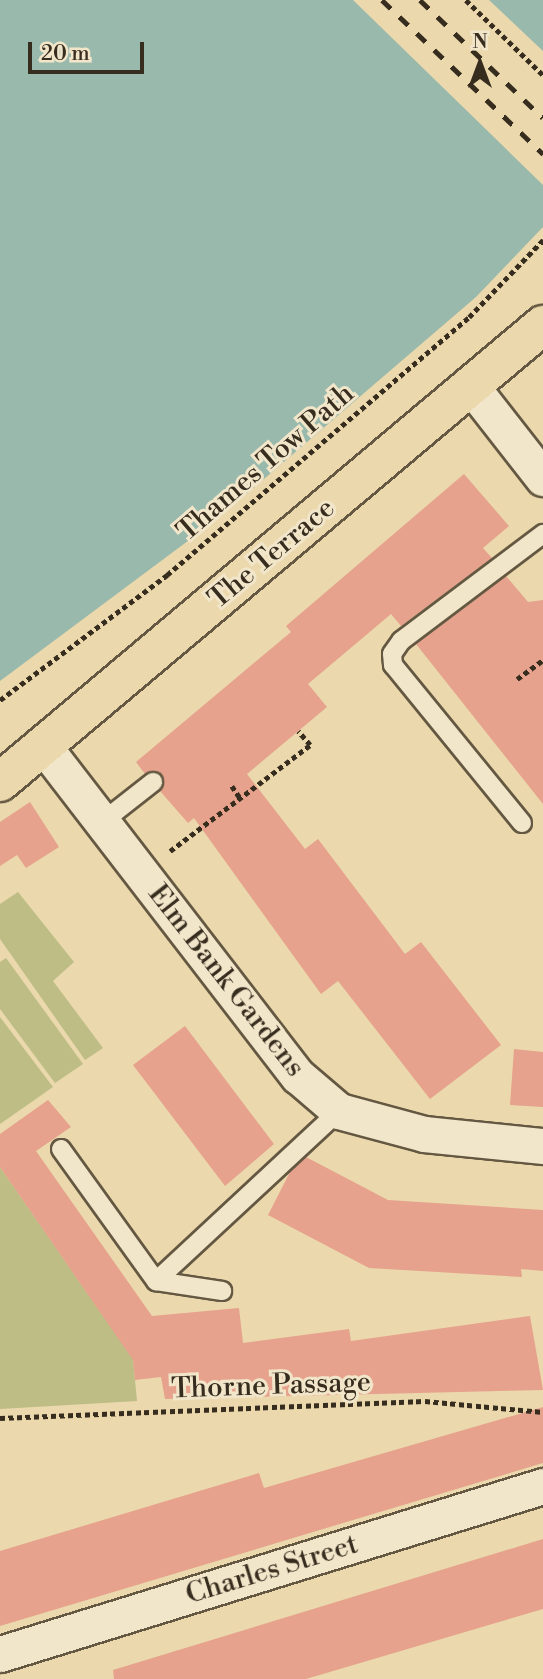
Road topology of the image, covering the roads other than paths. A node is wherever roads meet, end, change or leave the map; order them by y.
1 (543, 325) edge
2 (471, 386) junction
3 (543, 478) edge
4 (543, 534) edge
5 (45, 748) junction
6 (0, 782) edge
7 (153, 782) dead end
8 (102, 822) junction
9 (522, 823) dead end
10 (339, 1111) junction
11 (543, 1146) edge
12 (61, 1149) dead end
13 (156, 1281) junction
14 (222, 1291) dead end
15 (543, 1486) edge
16 (0, 1654) edge

1 - 2 main road, The Terrace
2 - 3 street
2 - 5 main road, The Terrace
4 - 9 lane
5 - 6 main road, The Terrace
5 - 8 street, Elm Bank Gardens
7 - 8 lane
8 - 10 street, Elm Bank Gardens
10 - 11 street, Elm Bank Gardens
10 - 13 lane
12 - 13 lane
13 - 14 lane
15 - 16 street, Charles Street

